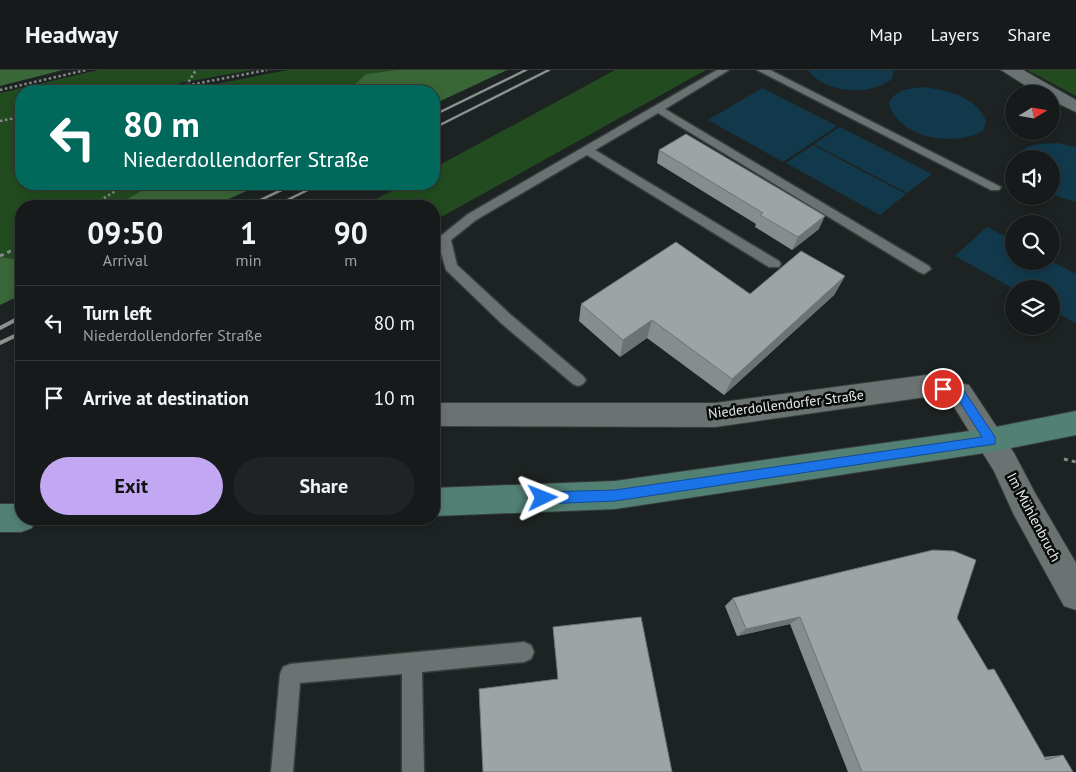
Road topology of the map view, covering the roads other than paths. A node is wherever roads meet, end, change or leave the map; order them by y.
1 (724, 70) edge
2 (762, 70) edge
3 (1010, 70) edge
4 (1076, 107) edge
5 (658, 108) junction
6 (587, 150) junction
7 (995, 187) dead end
8 (774, 264) dead end
9 (924, 269) dead end
10 (578, 380) dead end
11 (440, 415) edge
12 (1076, 423) edge
13 (991, 440) junction
14 (440, 502) edge
15 (0, 518) edge
16 (15, 518) edge
17 (1076, 594) edge
18 (524, 652) dead end
19 (412, 663) junction
20 (282, 772) edge
21 (413, 772) edge

1 - 5 lane
2 - 7 lane
3 - 4 street
5 - 6 lane
5 - 9 lane
6 - 8 lane
6 - 10 lane
11 - 13 street, Niederdollendorfer Straße
12 - 13 main road
13 - 14 main road
13 - 17 street, Im Mühlenbruch
15 - 16 main road
18 - 19 lane
19 - 20 lane
19 - 21 lane

